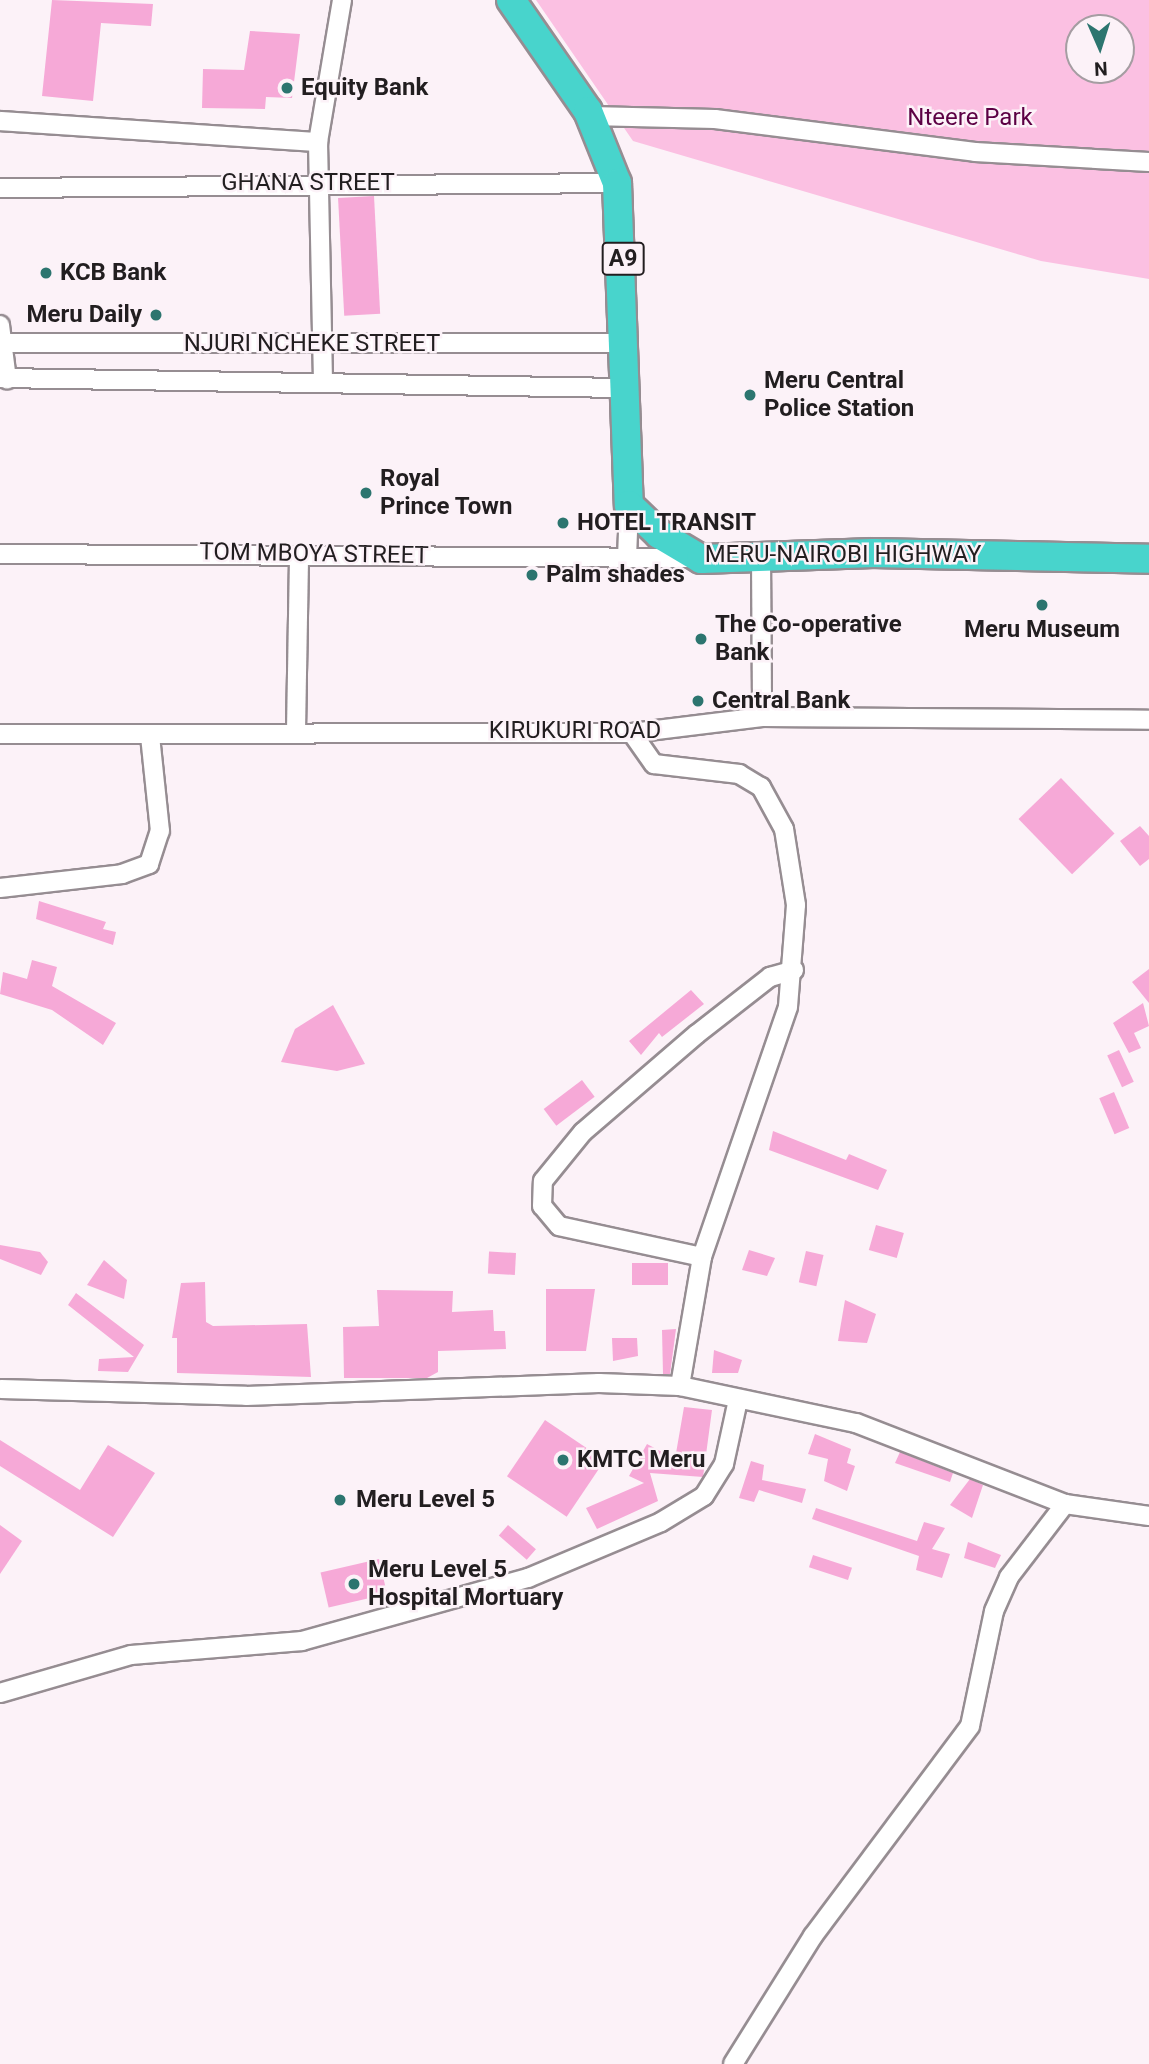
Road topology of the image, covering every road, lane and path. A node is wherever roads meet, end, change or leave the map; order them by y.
1 (342, 0) edge
2 (511, 0) edge
3 (591, 116) junction
4 (0, 121) edge
5 (318, 142) junction
6 (1149, 162) edge
7 (317, 182) junction
8 (617, 183) junction
9 (0, 188) edge
10 (1, 336) edge
11 (323, 342) junction
12 (625, 342) junction
13 (3, 379) edge
14 (323, 381) junction
15 (622, 388) junction
16 (629, 505) junction
17 (0, 554) edge
18 (299, 556) junction
19 (761, 557) junction
20 (627, 558) junction
21 (701, 558) junction
22 (1149, 559) edge
23 (762, 717) junction
24 (1149, 720) edge
25 (296, 732) junction
26 (632, 733) junction
27 (0, 734) edge
28 (150, 736) junction
29 (0, 888) edge
30 (794, 970) junction
31 (702, 1257) junction
32 (680, 1386) junction
33 (1, 1389) edge
34 (738, 1400) junction
35 (1065, 1504) junction
36 (1149, 1516) edge
37 (0, 1693) edge
38 (733, 2064) edge

1 - 5 street
2 - 3 highway, A9
3 - 6 street
3 - 8 highway, A9
4 - 5 street
5 - 7 street
7 - 8 street, GHANA STREET
7 - 9 street, GHANA STREET
7 - 11 street
8 - 12 highway, A9
10 - 11 street, NJURI NCHEKE STREET
10 - 13 street
11 - 12 street, NJURI NCHEKE STREET
11 - 14 street
12 - 15 highway, A9
13 - 14 street, NJURI NCHEKE STREET
14 - 15 street, NJURI NCHEKE STREET
15 - 16 highway, A9
16 - 20 street
16 - 21 highway, MERU-NAIROBI HIGHWAY
17 - 18 street, TOM MBOYA STREET
18 - 20 street, TOM MBOYA STREET
18 - 25 street
19 - 21 highway, MERU-NAIROBI HIGHWAY
19 - 22 highway, MERU-NAIROBI HIGHWAY
19 - 23 street
20 - 21 street, TOM MBOYA STREET
23 - 24 street, KIRUKURI ROAD
23 - 26 street, KIRUKURI ROAD
25 - 26 street, KIRUKURI ROAD
25 - 28 street, KIRUKURI ROAD
26 - 30 street
27 - 28 street, KIRUKURI ROAD
28 - 29 street
30 - 31 street
30 - 31 street
31 - 32 street
32 - 33 street
32 - 34 street
34 - 35 street
34 - 37 street
35 - 36 street
35 - 38 street

